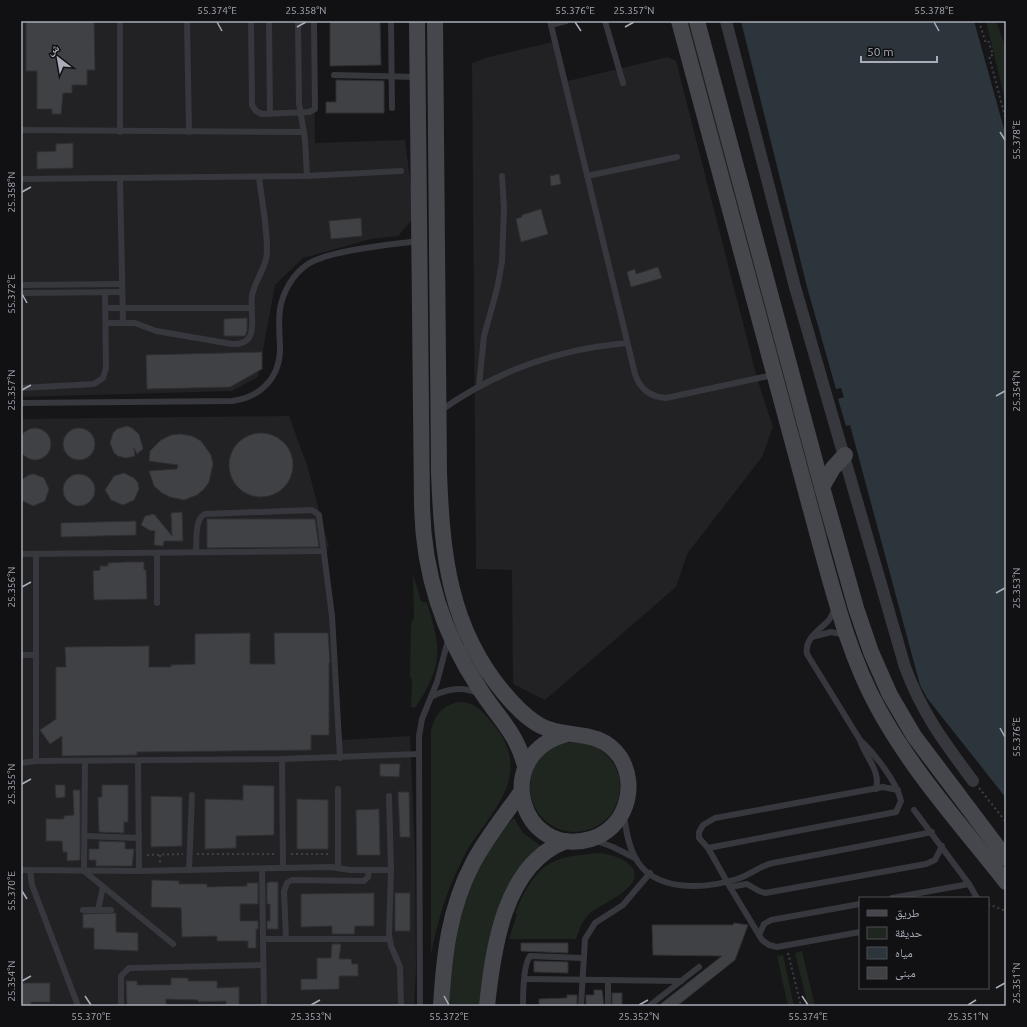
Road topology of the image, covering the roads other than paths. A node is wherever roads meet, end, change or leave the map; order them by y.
1 (120, 21) edge
2 (187, 21) edge
3 (251, 21) edge
4 (269, 21) edge
5 (298, 21) edge
6 (314, 21) edge
7 (391, 21) edge
8 (417, 21) edge
9 (435, 21) edge
10 (566, 21) edge
11 (605, 21) edge
12 (679, 21) edge
13 (697, 21) edge
14 (726, 21) edge
15 (550, 23) edge
16 (334, 75) dead end
17 (392, 77) junction
18 (418, 77) junction
19 (623, 83) dead end
20 (392, 108) dead end
21 (300, 113) junction
22 (270, 114) junction
23 (21, 130) edge
24 (120, 132) junction
25 (189, 132) junction
26 (304, 132) junction
27 (677, 157) dead end
28 (401, 171) dead end
29 (307, 176) junction
30 (502, 176) dead end
31 (587, 176) junction
32 (259, 177) junction
33 (21, 179) edge
34 (120, 179) junction
35 (419, 241) junction
36 (122, 284) junction
37 (21, 285) edge
38 (105, 292) junction
39 (122, 292) junction
40 (21, 293) edge
41 (122, 307) junction
42 (106, 308) junction
43 (252, 308) junction
44 (106, 323) junction
45 (123, 323) junction
46 (627, 342) junction
47 (774, 374) junction
48 (479, 386) junction
49 (21, 388) edge
50 (21, 403) edge
51 (439, 412) junction
52 (845, 455) junction
53 (822, 487) junction
54 (424, 545) junction
55 (324, 551) junction
56 (822, 551) junction
57 (196, 552) junction
58 (157, 553) junction
59 (21, 554) edge
60 (36, 554) junction
61 (158, 603) dead end
62 (837, 605) junction
63 (856, 608) junction
64 (449, 635) junction
65 (846, 636) junction
66 (468, 637) junction
67 (812, 637) junction
68 (21, 655) edge
69 (36, 655) junction
70 (483, 695) junction
71 (433, 696) junction
72 (567, 734) junction
73 (860, 740) junction
74 (419, 754) junction
75 (340, 758) junction
76 (282, 759) junction
77 (36, 760) junction
78 (85, 761) junction
79 (138, 761) junction
80 (21, 763) edge
81 (526, 766) junction
82 (973, 781) road end
83 (338, 789) dead end
84 (876, 789) junction
85 (898, 790) junction
86 (521, 792) junction
87 (192, 795) dead end
88 (389, 796) dead end
89 (914, 810) dead end
90 (623, 812) junction
91 (932, 832) junction
92 (85, 836) junction
93 (139, 838) junction
94 (590, 839) junction
95 (566, 841) junction
96 (942, 846) junction
97 (708, 848) junction
98 (635, 858) junction
99 (1006, 858) edge
100 (283, 868) junction
101 (338, 868) junction
102 (262, 869) junction
103 (21, 870) edge
104 (30, 870) junction
105 (189, 870) junction
106 (369, 870) junction
107 (391, 870) junction
108 (84, 871) junction
109 (140, 871) junction
110 (650, 873) junction
111 (750, 874) junction
112 (1006, 882) edge
113 (969, 884) junction
114 (728, 885) junction
115 (751, 885) junction
116 (103, 887) junction
117 (898, 897) edge
118 (976, 897) edge
119 (859, 904) edge
120 (82, 910) dead end
121 (98, 910) junction
122 (111, 910) dead end
123 (859, 932) edge
124 (759, 935) junction
125 (263, 939) junction
126 (286, 939) junction
127 (389, 939) junction
128 (173, 944) dead end
129 (583, 958) junction
130 (263, 965) junction
131 (699, 967) dead end
132 (525, 980) junction
133 (581, 981) junction
134 (608, 981) junction
135 (681, 981) junction
136 (78, 1006) edge
137 (121, 1006) edge
138 (264, 1006) edge
139 (401, 1006) edge
140 (420, 1006) edge
141 (441, 1006) edge
142 (487, 1006) edge
143 (523, 1006) edge
144 (580, 1006) edge
145 (608, 1006) edge
146 (649, 1006) edge

1 - 24 lane
2 - 25 lane
3 - 22 lane
4 - 22 lane
5 - 21 lane
6 - 21 lane
7 - 17 lane
8 - 18 main road
9 - 51 main road
10 - 15 lane
11 - 19 lane
12 - 47 main road
13 - 53 main road
14 - 52 street
15 - 31 lane
16 - 17 lane
17 - 18 lane
17 - 20 lane
18 - 35 main road
21 - 22 lane
21 - 26 lane
23 - 24 lane
24 - 25 lane
25 - 26 lane
26 - 29 lane
27 - 31 lane
28 - 29 lane
29 - 32 lane
30 - 48 lane
31 - 46 lane
32 - 34 lane
32 - 43 lane
33 - 34 lane
34 - 36 lane
35 - 50 lane
35 - 54 main road
36 - 37 lane
36 - 39 lane
38 - 39 lane
38 - 40 lane
38 - 42 lane
39 - 41 lane
41 - 42 lane
41 - 43 lane
41 - 45 lane
42 - 44 lane
43 - 45 lane
44 - 45 lane
44 - 49 lane
46 - 47 lane
46 - 48 lane
47 - 56 main road
48 - 51 lane
51 - 66 main road
52 - 53 main road
52 - 82 street
53 - 63 main road
54 - 64 main road
54 - 66 main road
55 - 57 lane
55 - 57 lane
55 - 75 lane
56 - 62 main road
56 - 63 main road
57 - 58 lane
58 - 60 lane
58 - 61 lane
59 - 60 lane
60 - 69 lane
62 - 65 main road
62 - 67 lane
63 - 99 main road
64 - 70 main road
64 - 71 lane
65 - 67 lane
65 - 112 main road
66 - 72 main road
67 - 73 lane
68 - 69 lane
69 - 77 lane
70 - 71 lane
70 - 81 main road
71 - 74 lane
72 - 81 main road
72 - 90 main road
73 - 84 lane
73 - 85 lane
74 - 75 lane
74 - 140 lane
75 - 76 lane
76 - 79 lane
76 - 100 lane
77 - 78 lane
77 - 80 lane
78 - 79 lane
78 - 92 lane
79 - 93 lane
81 - 86 main road
83 - 101 lane
84 - 85 lane
84 - 97 lane
85 - 97 lane
86 - 95 main road
86 - 141 main road
87 - 105 lane
88 - 107 lane
89 - 91 lane
90 - 94 main road
90 - 98 lane
91 - 96 lane
91 - 111 lane
92 - 93 lane
92 - 108 lane
93 - 109 lane
94 - 95 main road
94 - 98 lane
95 - 142 main road
96 - 113 lane
96 - 115 lane
97 - 114 lane
98 - 110 lane
100 - 101 lane
100 - 102 lane
101 - 106 lane
102 - 105 lane
102 - 125 lane
103 - 104 lane
104 - 108 lane
104 - 136 lane
105 - 109 lane
106 - 107 lane
106 - 126 lane
107 - 127 lane
108 - 109 lane
108 - 116 lane
110 - 114 lane
110 - 129 lane
111 - 114 lane
111 - 115 lane
113 - 117 lane
113 - 118 lane
114 - 115 lane
114 - 124 lane
116 - 121 lane
116 - 128 lane
119 - 124 lane
120 - 121 lane
121 - 122 lane
123 - 124 lane
125 - 126 lane
125 - 130 lane
126 - 127 lane
127 - 139 lane
129 - 132 lane
129 - 133 lane
130 - 137 lane
130 - 138 lane
131 - 135 lane
132 - 133 lane
132 - 143 lane
133 - 134 lane
133 - 144 lane
134 - 135 lane
134 - 145 lane
135 - 146 lane

